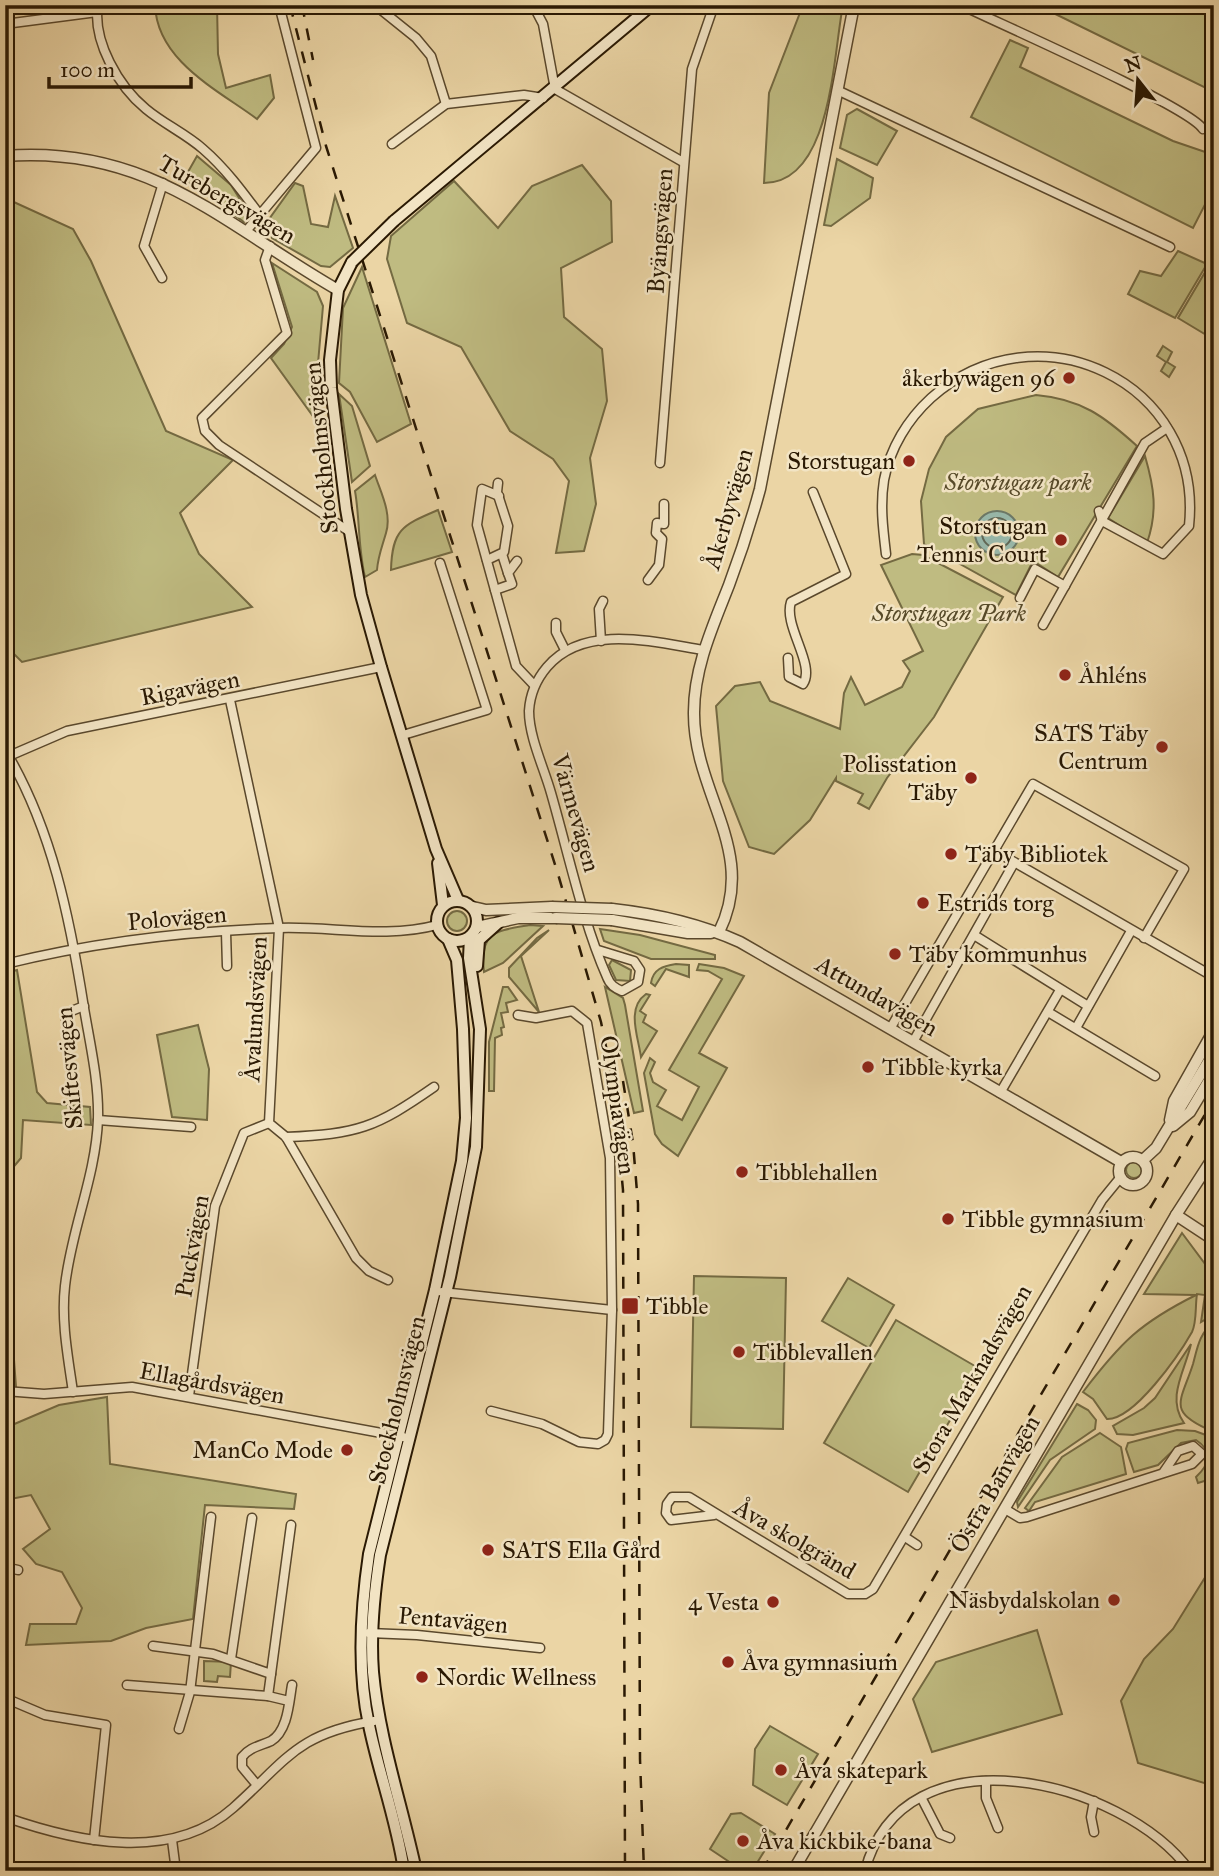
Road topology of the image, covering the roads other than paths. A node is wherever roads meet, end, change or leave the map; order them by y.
1 (279, 5) edge
2 (375, 5) edge
3 (533, 5) edge
4 (652, 5) edge
5 (714, 5) edge
6 (854, 5) edge
7 (961, 5) edge
8 (97, 8) edge
9 (5, 24) edge
10 (555, 89) junction
11 (837, 90) junction
12 (544, 98) junction
13 (446, 104) junction
14 (1203, 129) dead end
15 (391, 144) dead end
16 (6, 152) edge
17 (683, 162) junction
18 (163, 183) junction
19 (259, 214) junction
20 (247, 230) junction
21 (270, 246) junction
22 (1170, 247) dead end
23 (162, 278) dead end
24 (338, 290) junction
25 (1167, 428) junction
26 (660, 463) dead end
27 (498, 483) dead end
28 (813, 492) dead end
29 (499, 496) junction
30 (664, 504) dead end
31 (1099, 511) dead end
32 (1102, 522) junction
33 (350, 532) junction
34 (502, 554) junction
35 (887, 554) dead end
36 (486, 560) junction
37 (517, 561) dead end
38 (440, 563) dead end
39 (508, 573) junction
40 (649, 580) dead end
41 (1065, 586) junction
42 (495, 590) junction
43 (1020, 598) dead end
44 (603, 601) dead end
45 (556, 623) dead end
46 (1043, 625) dead end
47 (601, 641) junction
48 (565, 650) junction
49 (703, 650) junction
50 (788, 658) dead end
51 (381, 667) junction
52 (534, 685) junction
53 (230, 700) junction
54 (403, 735) junction
55 (7, 753) edge
56 (436, 849) junction
57 (995, 851) junction
58 (1014, 863) junction
59 (458, 900) junction
60 (443, 905) junction
61 (473, 907) junction
62 (612, 914) junction
63 (498, 923) junction
64 (437, 925) junction
65 (477, 927) junction
66 (279, 928) junction
67 (1131, 930) junction
68 (226, 932) junction
69 (719, 932) junction
70 (974, 935) junction
71 (470, 937) junction
72 (1144, 938) junction
73 (449, 939) junction
74 (74, 947) junction
75 (598, 950) junction
76 (5, 964) edge
77 (228, 967) dead end
78 (1214, 976) edge
79 (1060, 990) junction
80 (478, 1004) junction
81 (84, 1006) junction
82 (1088, 1006) junction
83 (1048, 1012) junction
84 (518, 1015) dead end
85 (66, 1018) dead end
86 (1076, 1028) junction
87 (890, 1029) junction
88 (1214, 1030) edge
89 (913, 1042) junction
90 (1214, 1052) edge
91 (1214, 1072) edge
92 (1155, 1076) dead end
93 (434, 1087) dead end
94 (1000, 1093) junction
95 (98, 1120) junction
96 (269, 1124) junction
97 (191, 1127) dead end
98 (1167, 1131) junction
99 (286, 1137) junction
100 (1214, 1156) edge
101 (1143, 1160) junction
102 (1121, 1162) junction
103 (1120, 1178) junction
104 (1175, 1215) junction
105 (1214, 1240) edge
106 (388, 1280) dead end
107 (440, 1292) junction
108 (612, 1310) junction
109 (5, 1391) edge
110 (73, 1392) junction
111 (189, 1396) junction
112 (491, 1411) dead end
113 (398, 1436) junction
114 (410, 1439) junction
115 (1163, 1473) dead end
116 (1005, 1509) junction
117 (714, 1515) junction
118 (211, 1517) dead end
119 (252, 1518) dead end
120 (291, 1525) dead end
121 (905, 1537) junction
122 (917, 1545) dead end
123 (5, 1566) edge
124 (18, 1570) dead end
125 (858, 1595) joint
126 (368, 1633) junction
127 (153, 1646) dead end
128 (540, 1648) dead end
129 (194, 1651) junction
130 (231, 1659) junction
131 (271, 1674) junction
132 (127, 1685) dead end
133 (292, 1685) dead end
134 (190, 1692) junction
135 (268, 1696) junction
136 (5, 1698) edge
137 (289, 1701) junction
138 (380, 1720) junction
139 (368, 1722) junction
140 (179, 1729) dead end
141 (986, 1781) junction
142 (257, 1785) junction
143 (922, 1798) junction
144 (1094, 1801) junction
145 (5, 1817) edge
146 (998, 1828) dead end
147 (1094, 1832) dead end
148 (950, 1838) dead end
149 (94, 1840) junction
150 (172, 1840) junction
151 (176, 1871) edge
152 (404, 1871) edge
153 (416, 1871) edge
154 (793, 1871) edge
155 (865, 1871) edge
156 (1190, 1871) edge

1 - 19 street
2 - 13 street
3 - 10 street
4 - 10 main road, Stockholmsvägen
5 - 17 street, Byängsvägen
6 - 11 street, Åkerbyvägen
7 - 14 street
8 - 9 street
8 - 19 street
10 - 12 main road, Stockholmsvägen
10 - 17 street
11 - 22 street
11 - 49 street, Åkerbyvägen
12 - 13 street
12 - 24 main road, Stockholmsvägen, bridge
13 - 15 street
16 - 18 street, Turebergsvägen
17 - 26 street, Byängsvägen
18 - 20 street, Turebergsvägen
18 - 23 street
19 - 20 street
20 - 21 street, Turebergsvägen
21 - 24 street, Turebergsvägen
21 - 33 street
24 - 33 main road, Stockholmsvägen
25 - 32 street
25 - 32 street
25 - 35 street
27 - 29 street
28 - 50 street
29 - 34 street
29 - 36 street
30 - 40 street
31 - 32 street
32 - 41 street
33 - 51 main road, Stockholmsvägen
34 - 36 street
34 - 39 street
36 - 42 street
37 - 39 street
38 - 54 street
39 - 42 street
41 - 43 street
41 - 46 street
42 - 52 street
44 - 47 street
45 - 48 street
47 - 48 street
47 - 49 street
48 - 52 street
49 - 69 street, Åkerbyvägen
51 - 53 street, Rigavägen
51 - 54 main road, Stockholmsvägen
52 - 75 street, Värmevägen
53 - 55 street, Rigavägen
53 - 66 street, Åvalundsvägen
54 - 56 main road, Stockholmsvägen
55 - 74 street, Skiftesvägen
56 - 59 main road, Stockholmsvägen
56 - 60 main road, Stockholmsvägen
57 - 58 street
57 - 72 street
57 - 87 street
58 - 67 street
58 - 70 street
59 - 60 main road
59 - 61 main road
60 - 64 main road
61 - 62 street, Attundavägen, bridge
61 - 65 main road
62 - 63 street, Attundavägen, bridge
62 - 69 street, Attundavägen
63 - 65 street, Attundavägen
63 - 80 main road
64 - 66 street, Polovägen
64 - 73 main road
65 - 71 main road
66 - 68 street, Polovägen
66 - 96 street, Åvalundsvägen
67 - 72 street
67 - 82 street
68 - 74 street, Polovägen
68 - 77 street
69 - 87 street, Attundavägen
70 - 79 street
70 - 89 street
71 - 73 main road
71 - 80 main road, Stockholmsvägen
72 - 78 street
73 - 107 main road, Stockholmsvägen
74 - 76 street, Polovägen
74 - 81 street, Skiftesvägen
75 - 75 street, Värmevägen
79 - 82 street
79 - 83 street
80 - 107 main road, Stockholmsvägen
81 - 85 street
81 - 95 street, Skiftesvägen
82 - 86 street
83 - 86 street
83 - 94 street
84 - 108 street, Olympiavägen
86 - 92 street
87 - 89 street, Attundavägen
88 - 98 street
89 - 94 street, Attundavägen
90 - 98 street
91 - 98 street
93 - 99 street
94 - 102 street, Attundavägen
95 - 97 street
95 - 110 street, Skiftesvägen
96 - 99 street
96 - 111 street, Puckvägen
98 - 101 street
99 - 106 street
100 - 104 street, Östra Banvägen
101 - 102 street
101 - 103 street
102 - 103 street
103 - 121 street, Stora Marknadsvägen
104 - 105 street
104 - 116 street, Östra Banvägen
107 - 108 street
107 - 113 main road, Stockholmsvägen
107 - 114 main road, Stockholmsvägen
108 - 112 street, Olympiavägen
109 - 110 street, Ellagårdsvägen
110 - 111 street, Ellagårdsvägen
111 - 113 street, Ellagårdsvägen
113 - 114 street, Ellagårdsvägen
113 - 126 main road, Stockholmsvägen
114 - 126 main road, Stockholmsvägen
115 - 116 street
116 - 154 street, Östra Banvägen
117 - 117 street, Åva skolgränd
117 - 125 street, Åva skolgränd
118 - 129 street
119 - 130 street
120 - 131 street
121 - 122 street
121 - 125 street, Stora Marknadsvägen
123 - 124 street
126 - 128 street, Pentavägen
126 - 138 main road, Stockholmsvägen
126 - 139 main road, Stockholmsvägen
127 - 129 street
129 - 130 street
129 - 134 street
130 - 131 street
131 - 135 street
132 - 134 street
133 - 137 street
134 - 135 street
134 - 140 street
135 - 137 street
136 - 149 street
137 - 142 street
138 - 139 street
138 - 153 main road, Stockholmsvägen
139 - 142 street
139 - 152 main road, Stockholmsvägen
141 - 143 street
141 - 144 street
141 - 146 street
142 - 150 street
143 - 148 street
143 - 155 street
144 - 147 street
144 - 156 street
145 - 149 street
149 - 150 street
150 - 151 street

